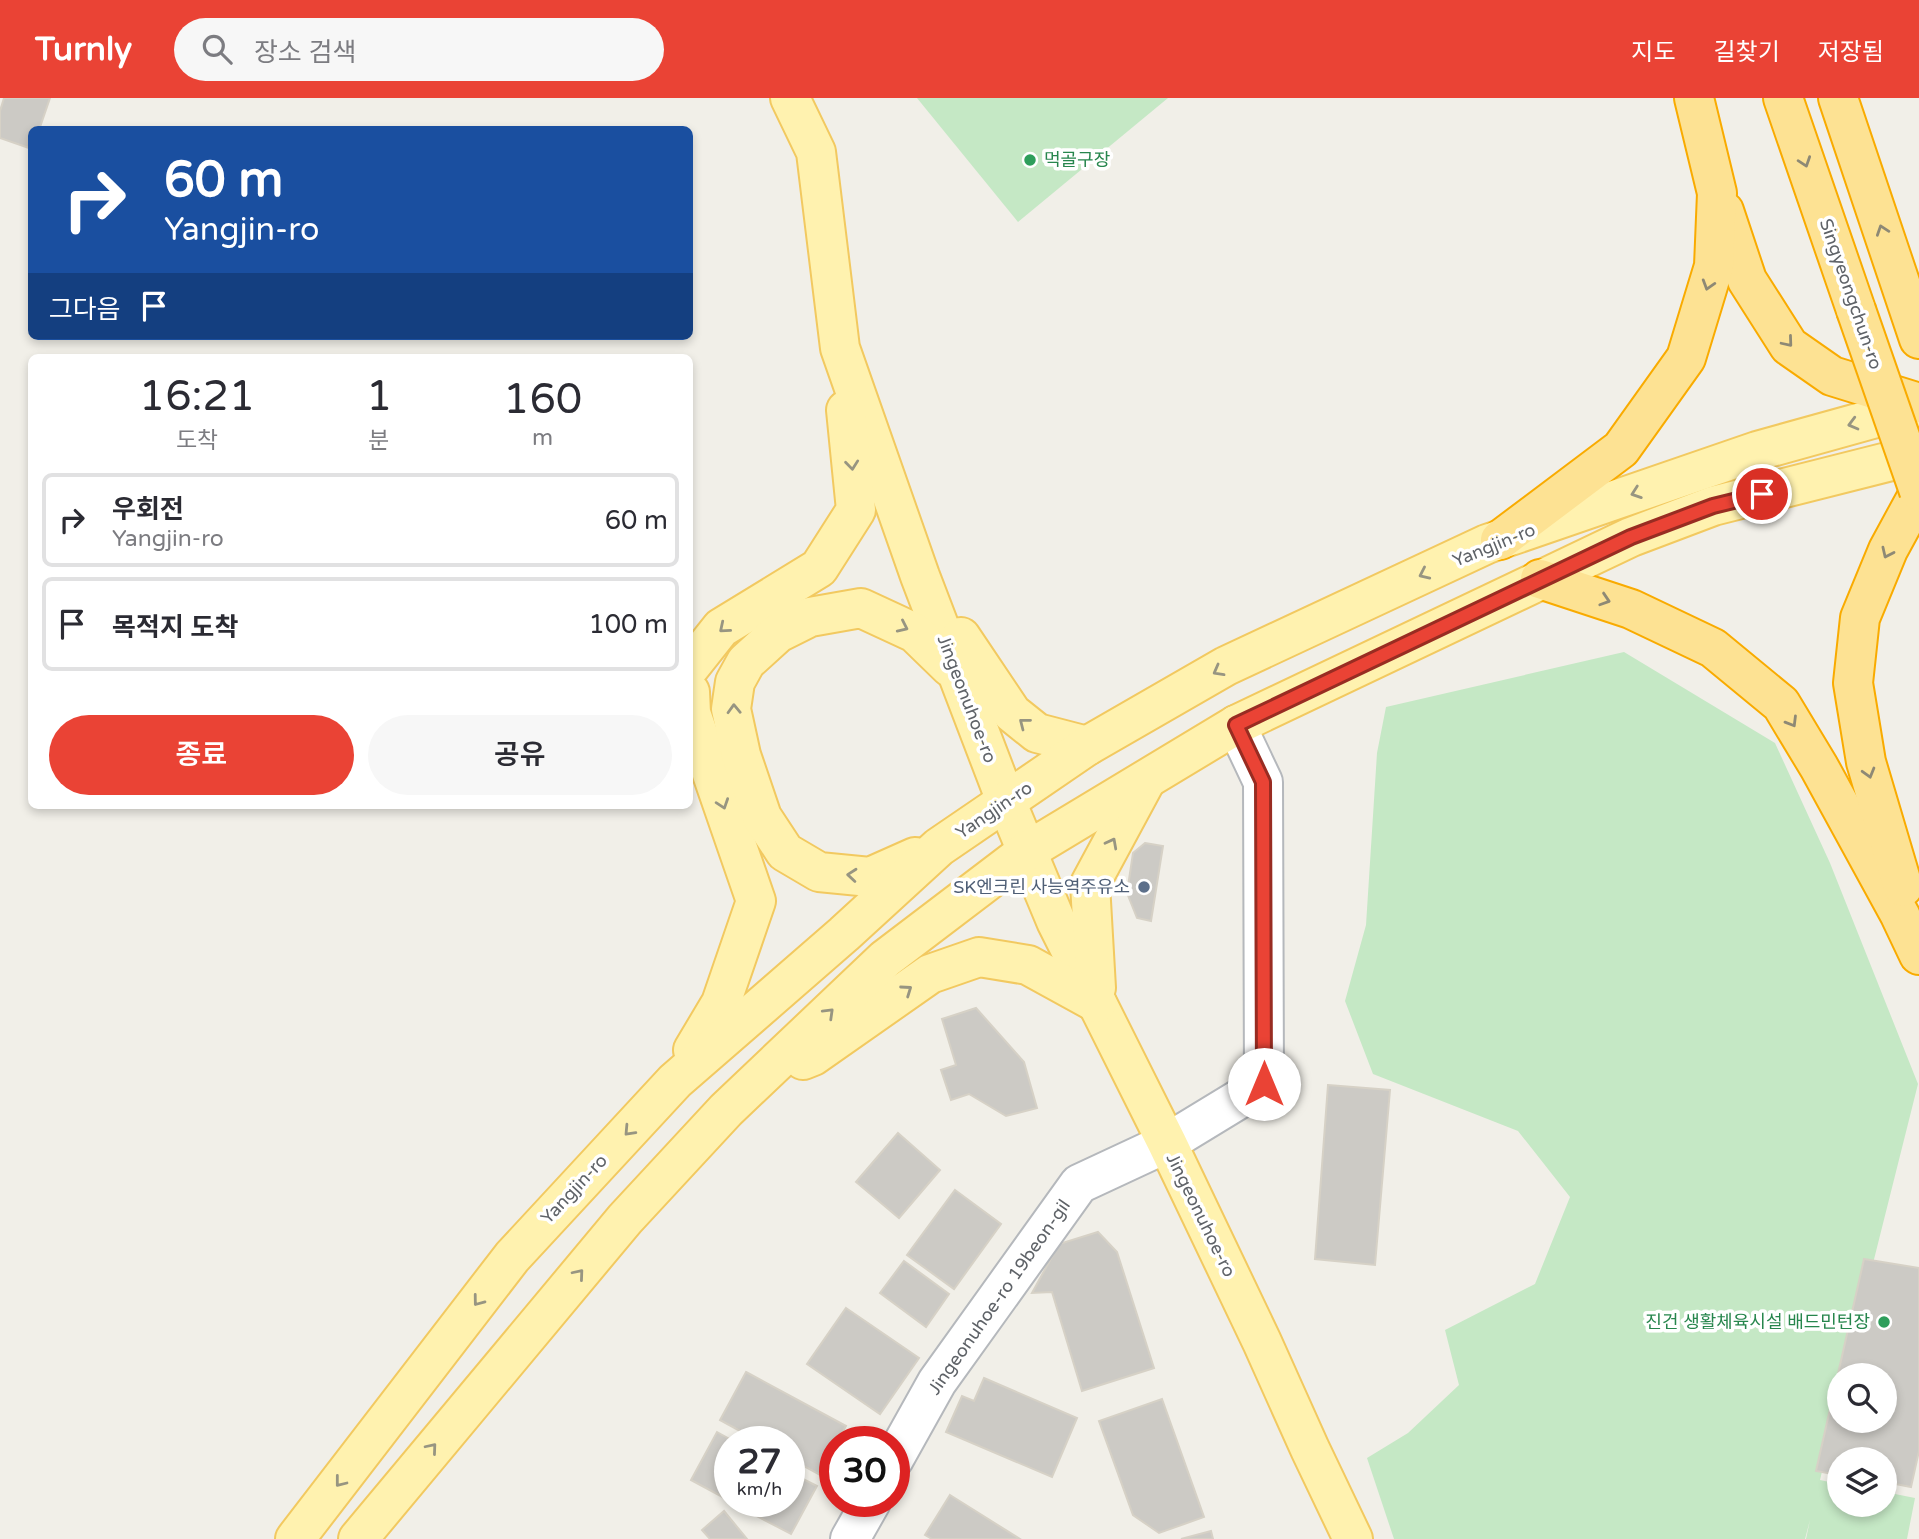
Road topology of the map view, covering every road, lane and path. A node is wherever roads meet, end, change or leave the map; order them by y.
1 (790, 98) edge
2 (1694, 98) edge
3 (1783, 98) edge
4 (1838, 98) edge
5 (1717, 193) junction
6 (1919, 340) edge
7 (840, 348) junction
8 (1919, 405) edge
9 (1919, 454) edge
10 (1919, 492) edge
11 (1500, 540) junction
12 (920, 576) junction
13 (1540, 579) junction
14 (693, 663) edge
15 (959, 676) junction
16 (693, 719) edge
17 (1236, 725) junction
18 (1087, 746) junction
19 (1146, 780) junction
20 (1006, 801) junction
21 (939, 847) junction
22 (1027, 851) junction
23 (1919, 933) edge
24 (1919, 956) edge
25 (1097, 1003) junction
26 (765, 1074) junction
27 (675, 1081) junction
28 (1167, 1143) junction
29 (910, 1430) edge
30 (862, 1517) edge
31 (295, 1539) edge
32 (358, 1539) edge
33 (850, 1539) edge
34 (1353, 1539) edge

1 - 7 main road, Jingeonuhoe-ro
2 - 5 highway
3 -> 10 highway, Singyeongchun-ro, bridge
6 -> 4 highway
5 -> 8 highway
5 -> 11 highway
7 - 12 main road, Jingeonuhoe-ro
7 -> 14 main road
8 -> 11 main road, Yangjin-ro
9 - 13 main road
10 -> 23 highway
11 -> 18 main road, Yangjin-ro
12 - 15 main road, Jingeonuhoe-ro
18 -> 12 main road
13 - 17 main road
13 -> 24 highway
15 - 20 main road, Jingeonuhoe-ro
21 -> 15 main road
16 -> 27 main road
17 - 19 main road
17 - 28 street, Jingeonuhoe-ro 19beon-gil
18 - 20 main road, Yangjin-ro
19 - 22 main road
25 -> 19 main road
20 - 21 main road, Yangjin-ro
20 - 22 main road, Jingeonuhoe-ro
21 - 27 main road, Yangjin-ro
22 - 25 main road, Jingeonuhoe-ro
26 -> 22 main road
26 -> 25 main road
25 - 28 main road, Jingeonuhoe-ro
32 -> 26 main road
27 -> 31 main road, Yangjin-ro
28 - 29 street, Jingeonuhoe-ro 19beon-gil
28 - 34 main road, Jingeonuhoe-ro
30 - 33 street

